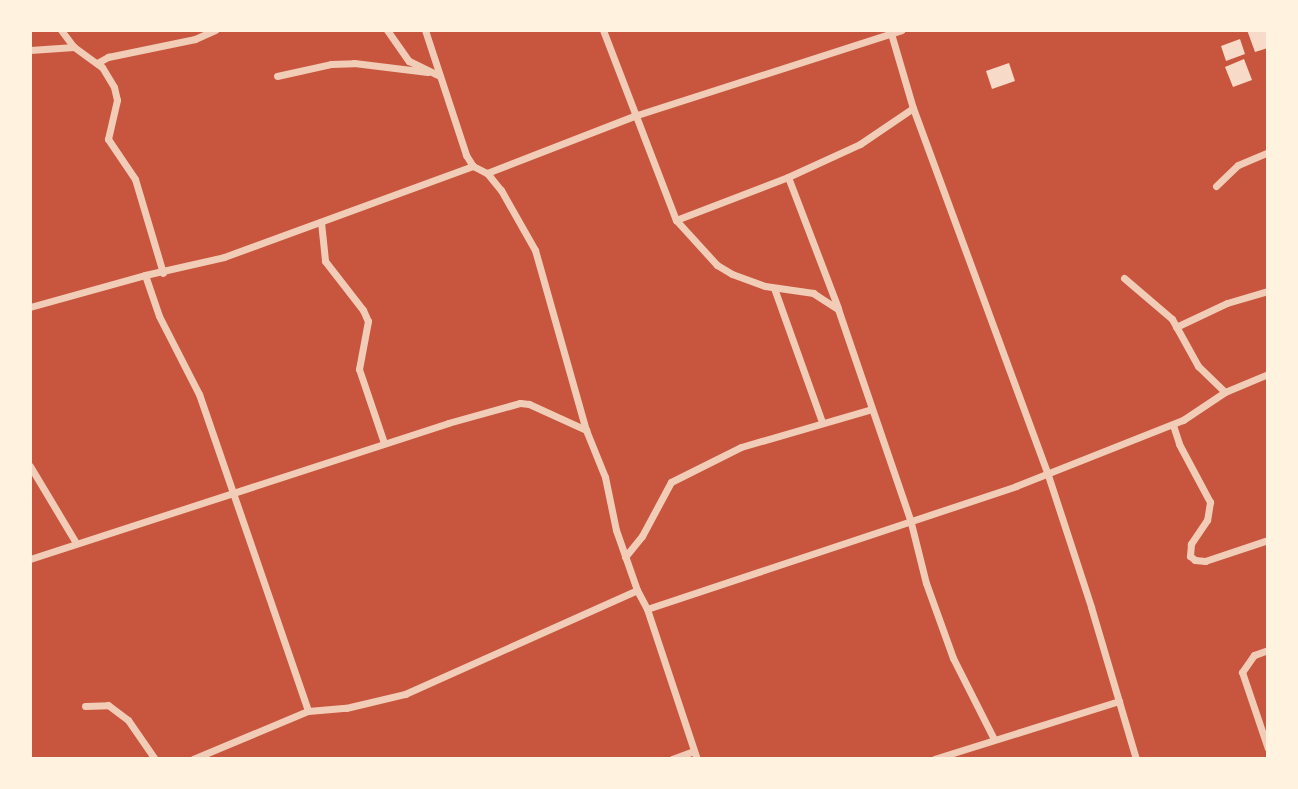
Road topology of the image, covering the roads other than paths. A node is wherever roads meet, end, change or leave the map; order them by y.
1 (61, 30) edge
2 (215, 30) edge
3 (387, 30) edge
4 (425, 30) edge
5 (603, 30) edge
6 (902, 30) edge
7 (890, 31) edge
8 (74, 47) junction
9 (30, 50) edge
10 (97, 63) junction
11 (427, 72) junction
12 (278, 76) dead end
13 (440, 76) junction
14 (913, 108) junction
15 (634, 116) junction
16 (1268, 152) edge
17 (473, 166) junction
18 (487, 173) junction
19 (788, 177) junction
20 (1216, 187) dead end
21 (676, 220) junction
22 (321, 222) junction
23 (163, 273) junction
24 (145, 275) junction
25 (1124, 278) dead end
26 (774, 288) junction
27 (1268, 291) edge
28 (30, 307) edge
29 (838, 309) junction
30 (1177, 327) junction
31 (1268, 374) edge
32 (1224, 392) junction
33 (872, 409) junction
34 (822, 422) junction
35 (1173, 425) junction
36 (586, 430) junction
37 (384, 443) junction
38 (30, 466) edge
39 (1047, 472) junction
40 (232, 494) junction
41 (910, 519) junction
42 (1268, 540) edge
43 (76, 542) junction
44 (625, 557) junction
45 (30, 559) edge
46 (637, 590) junction
47 (647, 609) junction
48 (1268, 650) edge
49 (1119, 701) junction
50 (85, 706) dead end
51 (308, 711) junction
52 (994, 739) junction
53 (1268, 749) edge
54 (696, 755) edge
55 (155, 759) edge
56 (193, 759) edge
57 (672, 759) edge
58 (934, 759) edge
59 (1136, 759) edge

1 - 8 street
2 - 10 street
3 - 11 street
4 - 13 street
5 - 15 street
6 - 7 street
7 - 14 street
7 - 15 street
8 - 9 street
8 - 10 street
10 - 23 street
11 - 12 street
11 - 13 street
13 - 17 street
14 - 19 street
14 - 39 street
15 - 18 street
15 - 21 street
16 - 20 street
17 - 18 street
17 - 22 street
18 - 36 street
19 - 21 street
19 - 29 street
21 - 26 street
22 - 23 street
22 - 37 street
23 - 24 street
24 - 28 street
24 - 40 street
25 - 30 street
26 - 29 street
26 - 34 street
27 - 30 street
29 - 33 street
30 - 32 street
31 - 32 street
32 - 35 street
33 - 34 street
33 - 41 street
34 - 44 street
35 - 39 street
35 - 42 street
36 - 37 street
36 - 44 street
37 - 40 street
38 - 43 street
39 - 41 street
39 - 49 street
40 - 43 street
40 - 51 street
41 - 47 street
41 - 52 street
43 - 45 street
44 - 46 street
46 - 47 street
46 - 51 street
47 - 54 street
48 - 53 street
49 - 52 street
49 - 59 street
50 - 55 street
51 - 56 street
52 - 58 street
54 - 57 street

